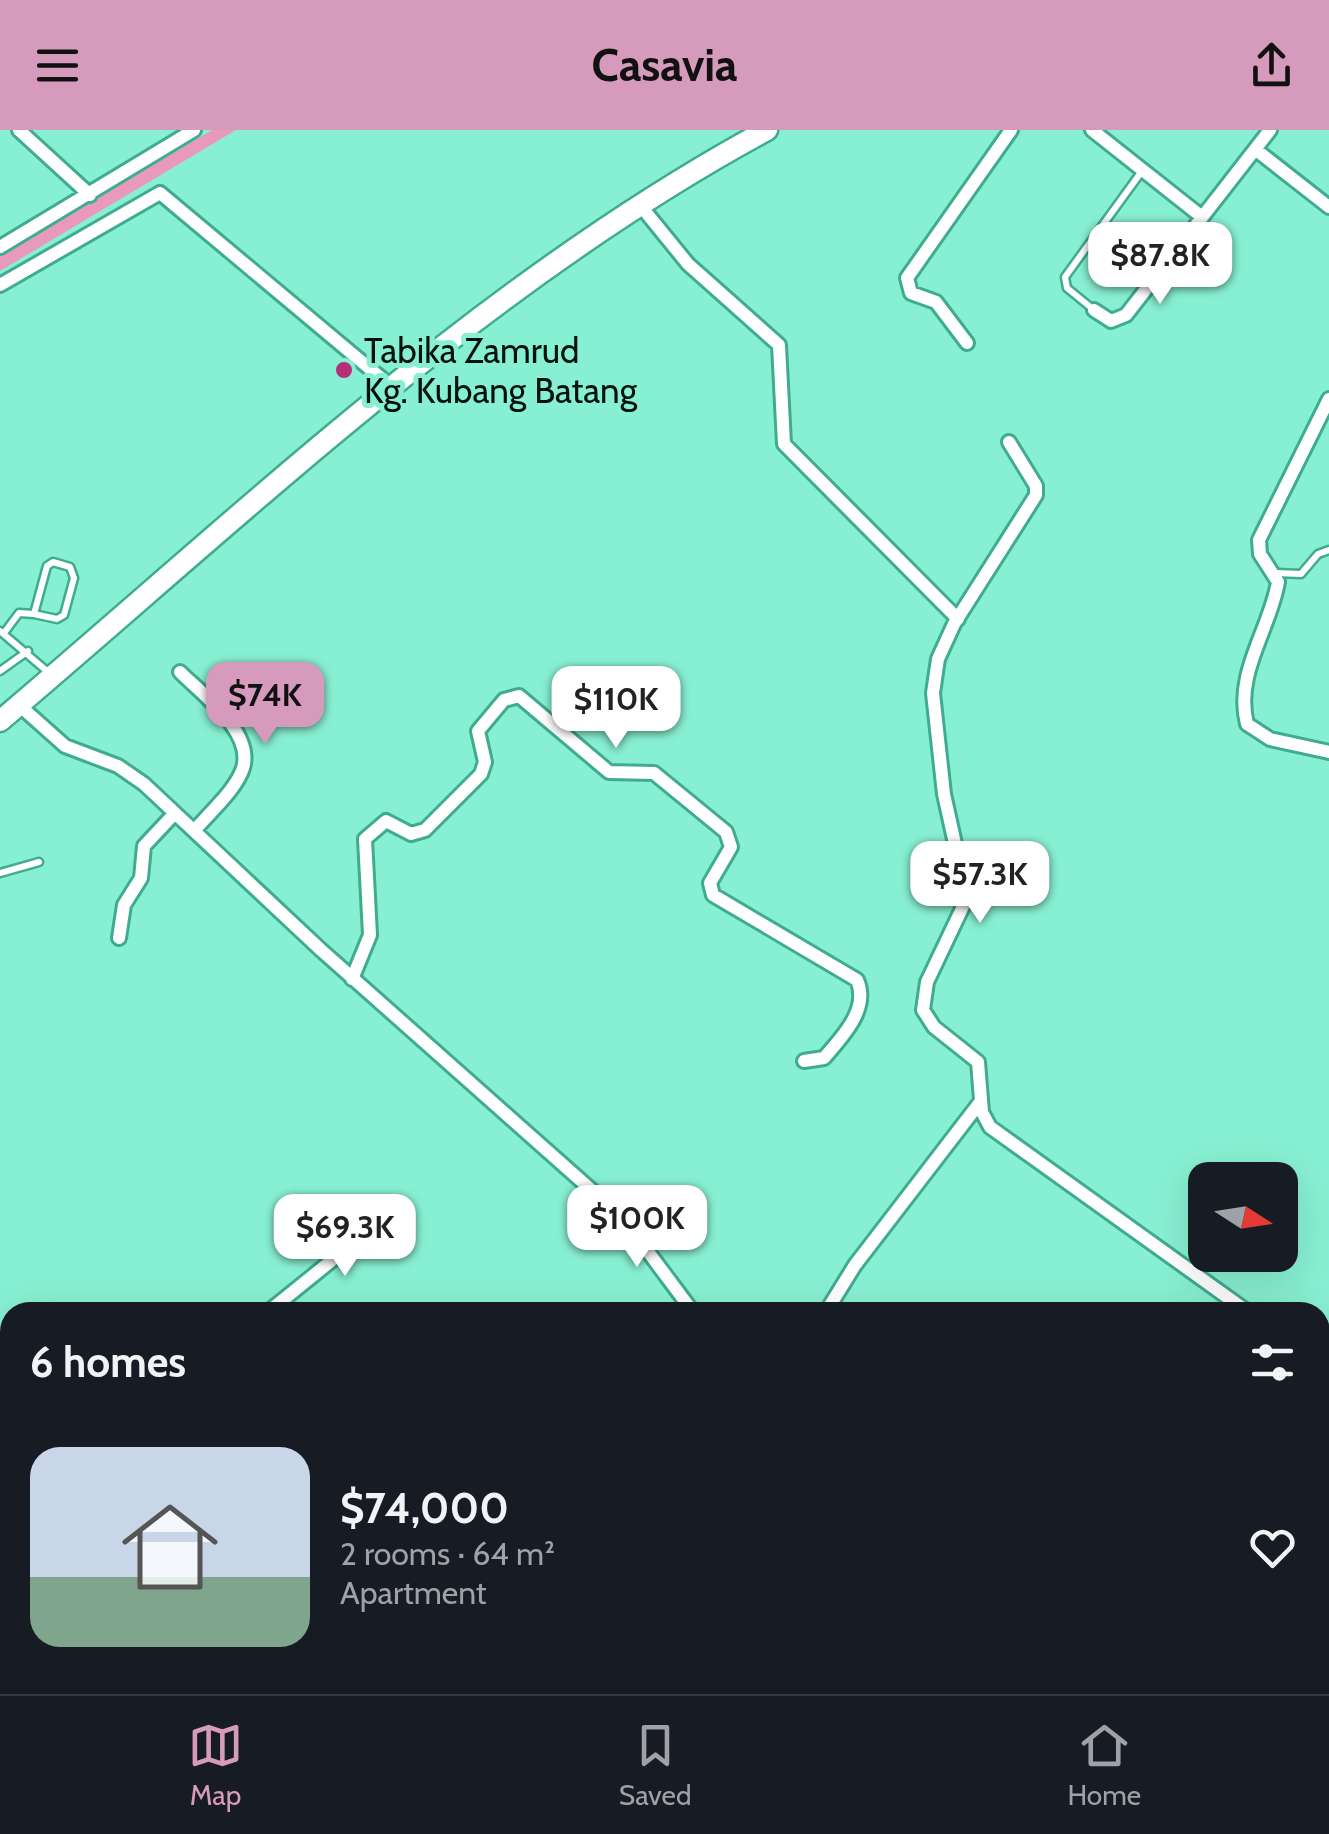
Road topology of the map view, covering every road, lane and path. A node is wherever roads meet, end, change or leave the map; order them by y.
1 (18, 130) edge
2 (194, 130) edge
3 (767, 130) edge
4 (1012, 130) edge
5 (1092, 130) edge
6 (1270, 130) edge
7 (1255, 149) junction
8 (1142, 170) junction
9 (90, 195) junction
10 (640, 205) junction
11 (1329, 208) edge
12 (1202, 217) junction
13 (0, 247) edge
14 (0, 284) edge
15 (1094, 310) joint
16 (967, 342) dead end
17 (393, 388) junction
18 (1329, 399) edge
19 (1009, 442) dead end
20 (1329, 550) edge
21 (1276, 573) junction
22 (34, 614) junction
23 (958, 619) junction
24 (2, 632) edge
25 (28, 651) junction
26 (0, 671) edge
27 (180, 672) dead end
28 (52, 677) junction
29 (19, 705) junction
30 (0, 721) edge
31 (1329, 752) edge
32 (175, 813) junction
33 (194, 831) junction
34 (39, 862) dead end
35 (0, 872) edge
36 (119, 938) dead end
37 (352, 978) junction
38 (804, 1061) dead end
39 (981, 1101) junction
40 (394, 1210) dead end
41 (280, 1302) edge
42 (686, 1302) edge
43 (832, 1302) edge
44 (1234, 1302) edge

1 - 9 street
2 - 9 street
3 - 10 main road
4 - 16 street
5 - 8 street
6 - 7 street
7 - 11 street
7 - 12 street
8 - 12 street
8 - 15 lane
9 - 13 street
10 - 17 main road
10 - 23 street
12 - 15 street
14 - 17 street
17 - 28 main road
18 - 21 street
19 - 23 street
20 - 21 lane
21 - 31 street
22 - 22 lane
22 - 24 lane
23 - 39 street
24 - 25 lane
25 - 26 lane
25 - 28 lane
27 - 33 street
28 - 29 main road
29 - 30 main road
29 - 32 street
32 - 33 street
32 - 36 street
33 - 37 street
34 - 35 lane
37 - 38 street
37 - 42 street
39 - 43 street
39 - 44 street
40 - 41 street

